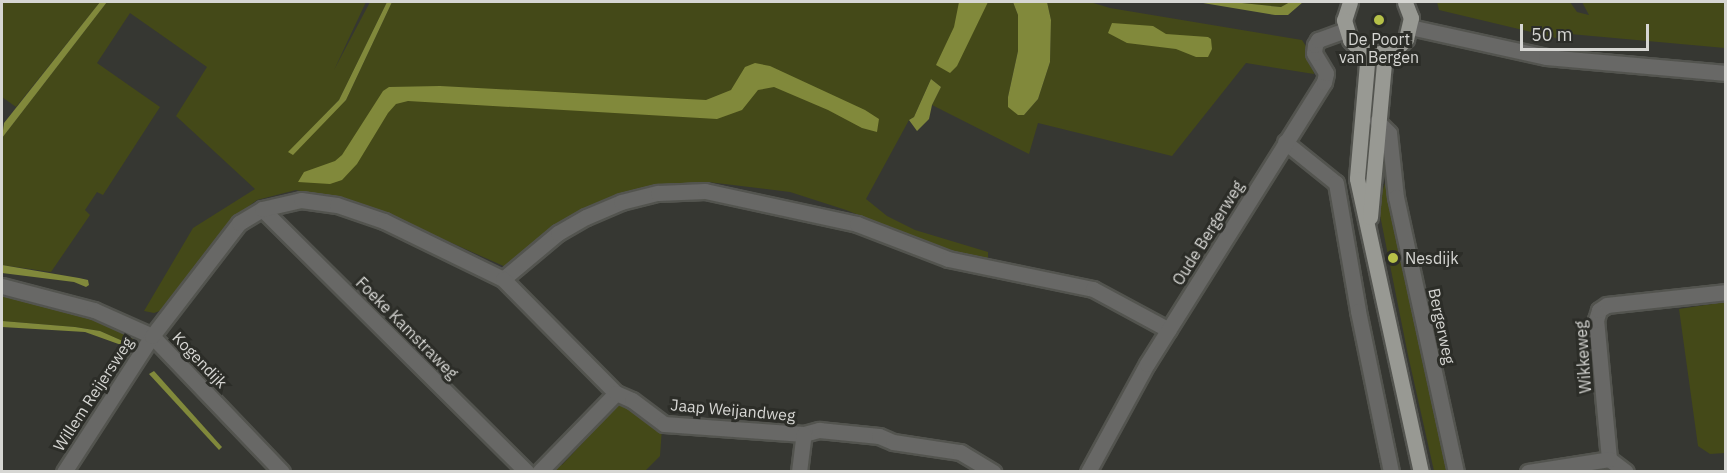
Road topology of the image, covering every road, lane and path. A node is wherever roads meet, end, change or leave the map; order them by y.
1 (1350, 2) edge
2 (1405, 2) edge
3 (1410, 27) junction
4 (1345, 30) junction
5 (1368, 52) junction
6 (1385, 53) junction
7 (1725, 73) edge
8 (1377, 121) junction
9 (1285, 142) junction
10 (262, 208) junction
11 (1369, 229) junction
12 (502, 279) junction
13 (2, 286) edge
14 (1725, 292) edge
15 (1169, 330) junction
16 (152, 336) junction
17 (616, 393) junction
18 (804, 434) junction
19 (1609, 459) junction
20 (64, 471) edge
21 (282, 471) edge
22 (527, 471) edge
23 (539, 471) edge
24 (799, 471) edge
25 (993, 471) edge
26 (1088, 471) edge
27 (1391, 471) edge
28 (1421, 471) edge
29 (1456, 471) edge
30 (1528, 471) edge
31 (1626, 471) edge

1 - 4 main road
2 - 3 main road
3 - 6 main road
3 - 7 street
4 - 5 main road
4 - 9 street, Oude Bergerweg
5 - 6 main road
5 - 11 main road
6 - 8 main road
8 - 11 main road
8 - 29 street, Bergerweg
9 - 15 street, Oude Bergerweg
9 - 27 street
10 - 12 street, Jaap Weijandweg
10 - 16 street, Willem Reijersweg
10 - 22 street, Foeke Kamstraweg
11 - 28 main road
12 - 15 street
12 - 17 street, Jaap Weijandweg
13 - 16 street, Kogendijk
14 - 19 street, Wikkeweg
15 - 26 street, Oude Bergerweg
16 - 20 street, Willem Reijersweg
16 - 21 street, Kogendijk
17 - 18 street, Jaap Weijandweg
17 - 23 street
18 - 24 street
18 - 25 street, Jaap Weijandweg
19 - 30 street
19 - 31 street

